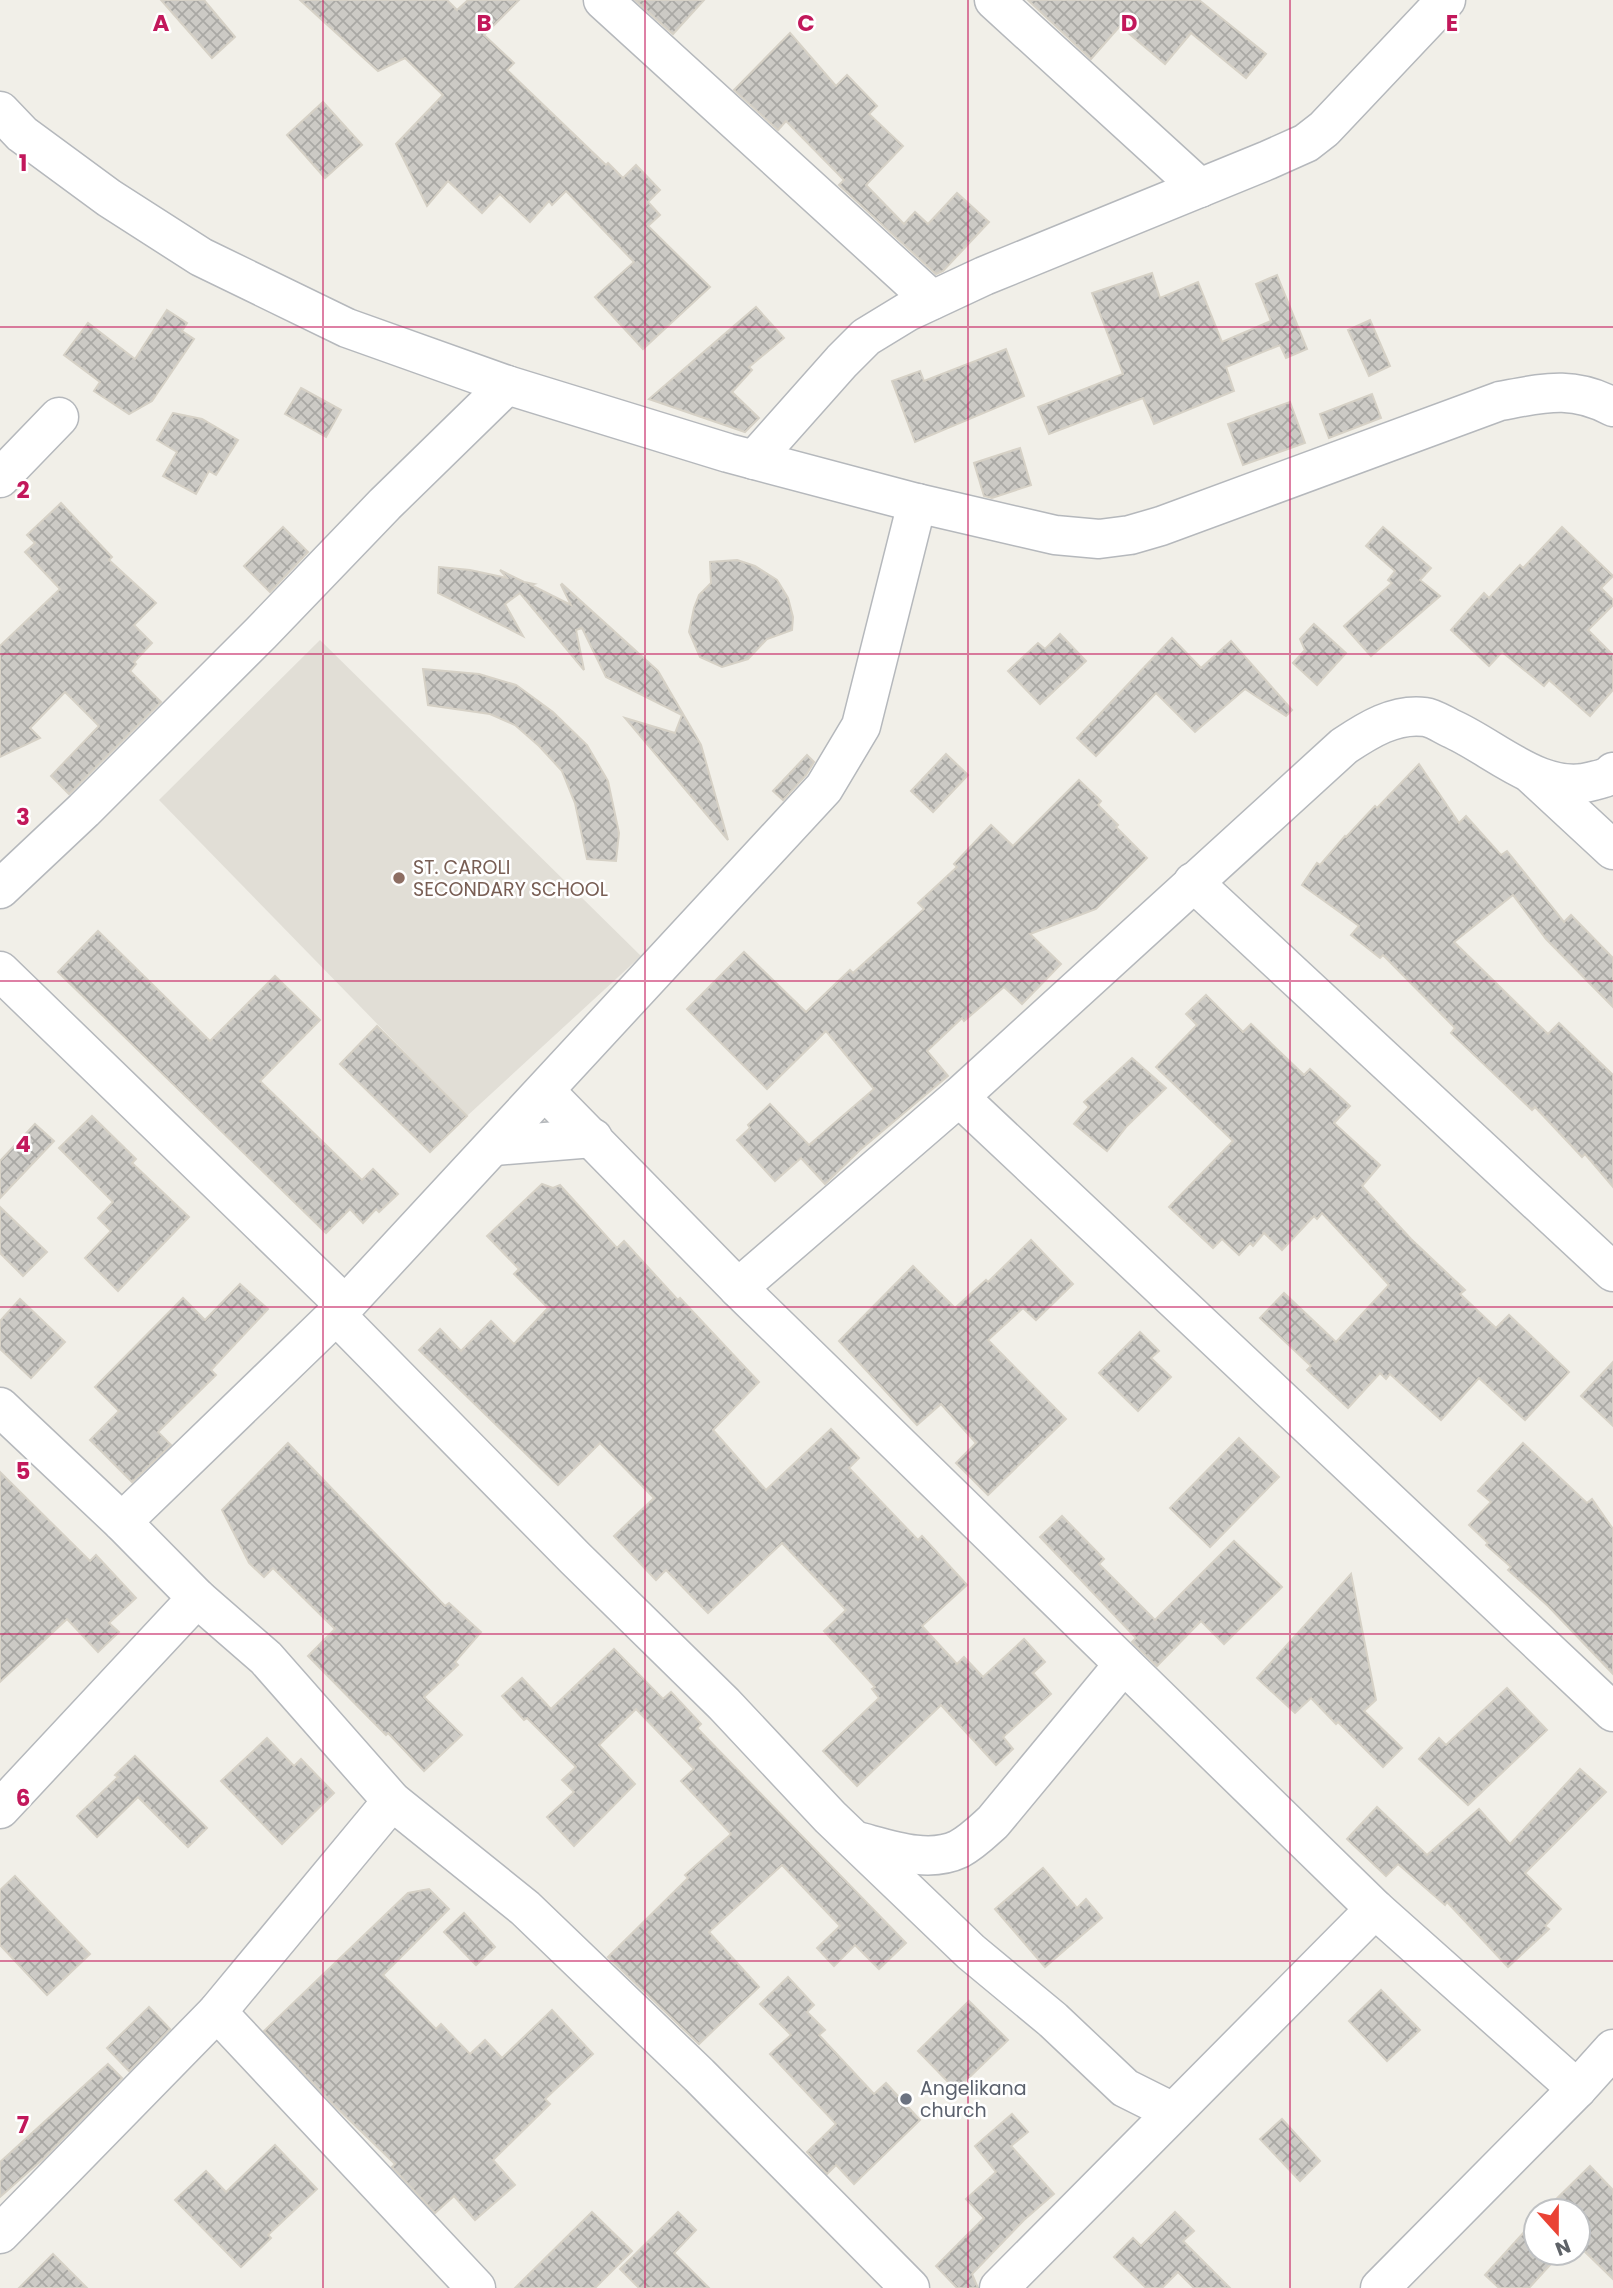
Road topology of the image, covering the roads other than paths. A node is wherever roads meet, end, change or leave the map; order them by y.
1 (603, 0) edge
2 (994, 0) edge
3 (1446, 0) edge
4 (0, 111) edge
5 (1200, 188) junction
6 (932, 300) junction
7 (507, 385) junction
8 (1613, 407) edge
9 (59, 417) dead end
10 (754, 460) junction
11 (0, 478) edge
12 (917, 503) junction
13 (1528, 771) junction
14 (1613, 772) edge
15 (1613, 850) edge
16 (1193, 882) junction
17 (0, 889) edge
18 (0, 971) edge
19 (545, 1091) junction
20 (959, 1097) junction
21 (593, 1138) junction
22 (495, 1146) junction
23 (1613, 1272) edge
24 (738, 1288) junction
25 (340, 1310) junction
26 (2, 1413) edge
27 (122, 1522) junction
28 (197, 1598) junction
29 (1123, 1665) junction
30 (1613, 1712) edge
31 (392, 1801) junction
32 (0, 1809) edge
33 (855, 1840) junction
34 (1375, 1909) junction
35 (217, 2012) junction
36 (1613, 2049) edge
37 (1577, 2089) junction
38 (1173, 2112) junction
39 (0, 2234) edge
40 (476, 2288) edge
41 (909, 2288) edge
42 (999, 2288) edge
43 (1380, 2288) edge

1 - 6 street
2 - 5 street
3 - 5 street
4 - 7 street
5 - 6 street
6 - 10 street
7 - 10 street
7 - 17 street
8 - 12 street
9 - 11 street
10 - 12 street
12 - 19 street
13 - 14 street
13 - 15 street
13 - 16 street
16 - 20 street
16 - 23 street
18 - 25 street
19 - 21 street
19 - 22 street
20 - 24 street
20 - 30 street
21 - 22 street
21 - 24 street
22 - 25 street
24 - 29 street
25 - 27 street
25 - 33 street
26 - 27 street
27 - 28 street
28 - 31 street
28 - 32 street
29 - 33 street
29 - 34 street
31 - 35 street
31 - 41 street
33 - 38 street
34 - 37 street
34 - 38 street
35 - 39 street
35 - 40 street
36 - 37 street
37 - 43 street
38 - 42 street

